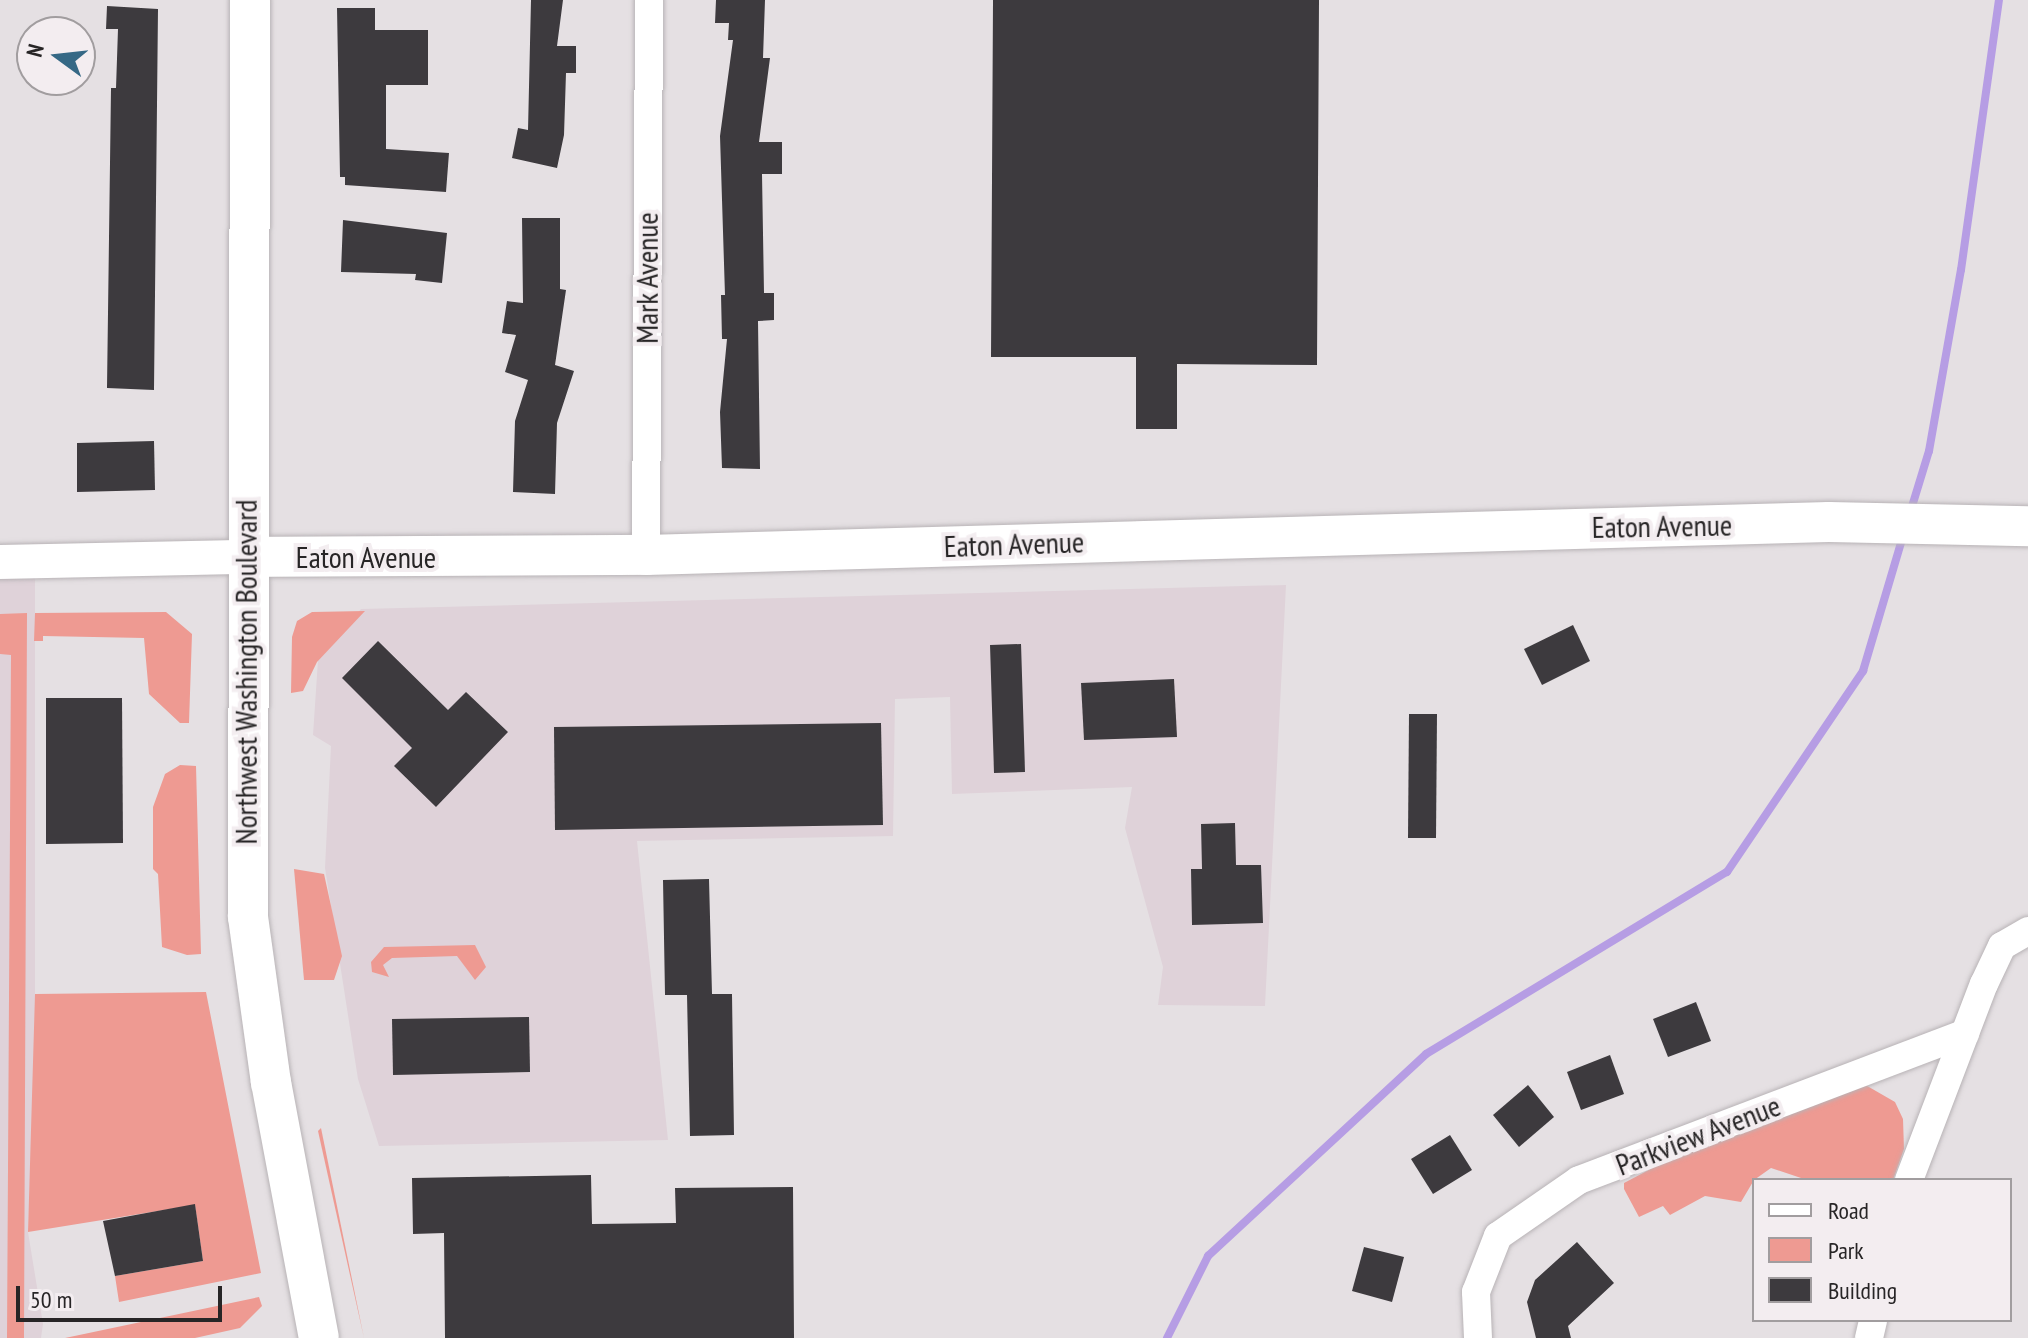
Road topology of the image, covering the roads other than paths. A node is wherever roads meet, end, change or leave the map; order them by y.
1 (250, 0) edge
2 (649, 0) edge
3 (2028, 526) edge
4 (646, 555) junction
5 (245, 557) junction
6 (0, 562) edge
7 (2028, 931) edge
8 (1965, 1033) junction
9 (1910, 1178) edge
10 (319, 1338) edge
11 (1478, 1338) edge

1 - 5 main road, Northwest Washington Boulevard
2 - 4 street, Mark Avenue
3 - 4 main road, Eaton Avenue
4 - 5 main road, Eaton Avenue
5 - 6 street, Eaton Avenue
5 - 10 main road, Northwest Washington Boulevard
7 - 8 street
8 - 9 street
8 - 11 street, Parkview Avenue

